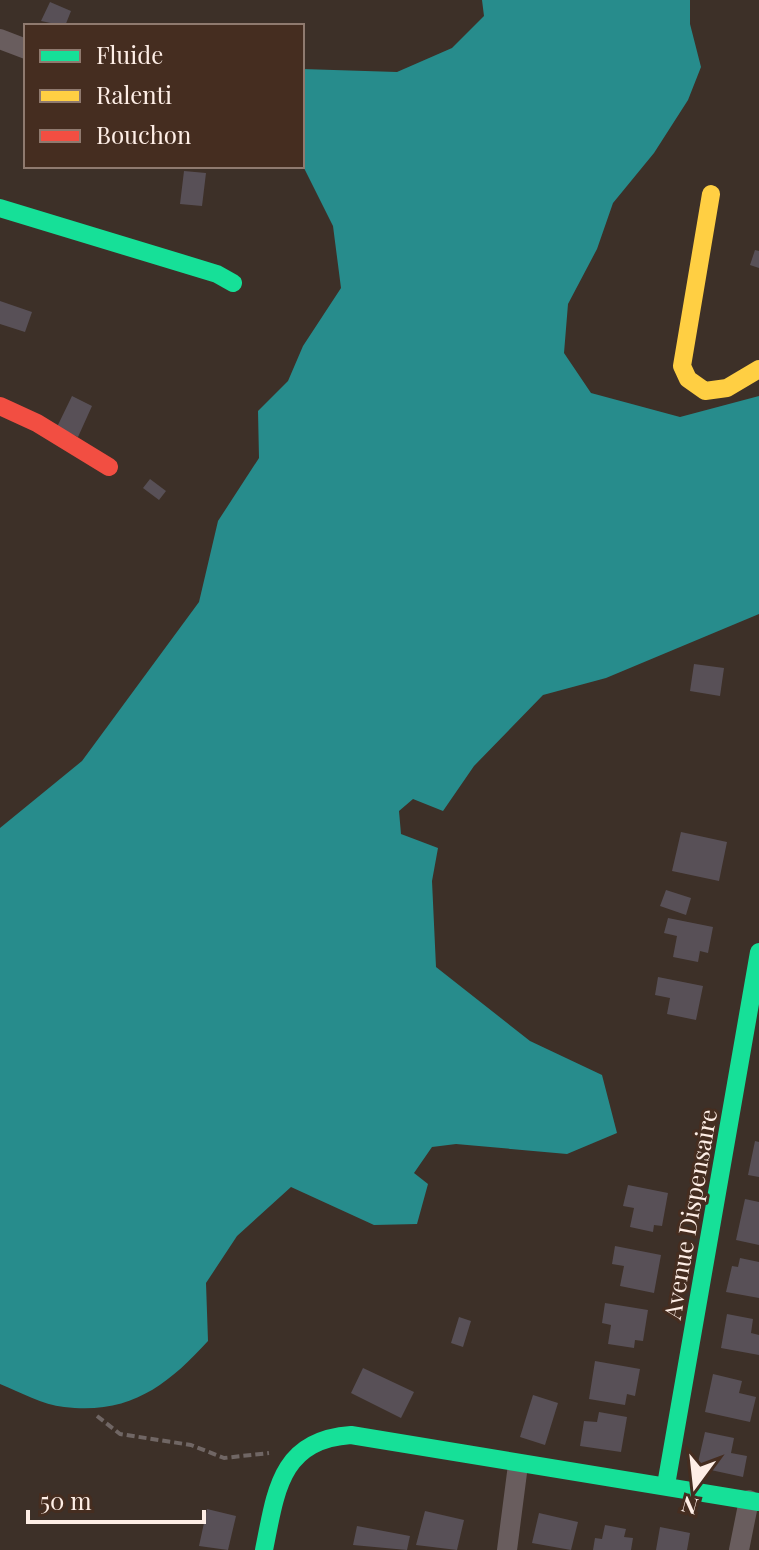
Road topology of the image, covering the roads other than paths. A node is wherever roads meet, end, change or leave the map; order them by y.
1 (0, 39) edge
2 (24, 48) edge
3 (711, 194) dead end
4 (0, 208) edge
5 (233, 283) dead end
6 (759, 369) edge
7 (0, 406) edge
8 (109, 467) dead end
9 (759, 952) edge
10 (518, 1465) junction
11 (666, 1485) junction
12 (754, 1501) edge
13 (264, 1550) edge
14 (507, 1550) edge
15 (739, 1550) edge

1 - 2 street
3 - 6 street
4 - 5 street
7 - 8 street
9 - 11 street, Avenue Dispensaire
10 - 11 street
10 - 13 street
10 - 14 street
11 - 12 street
12 - 15 street

